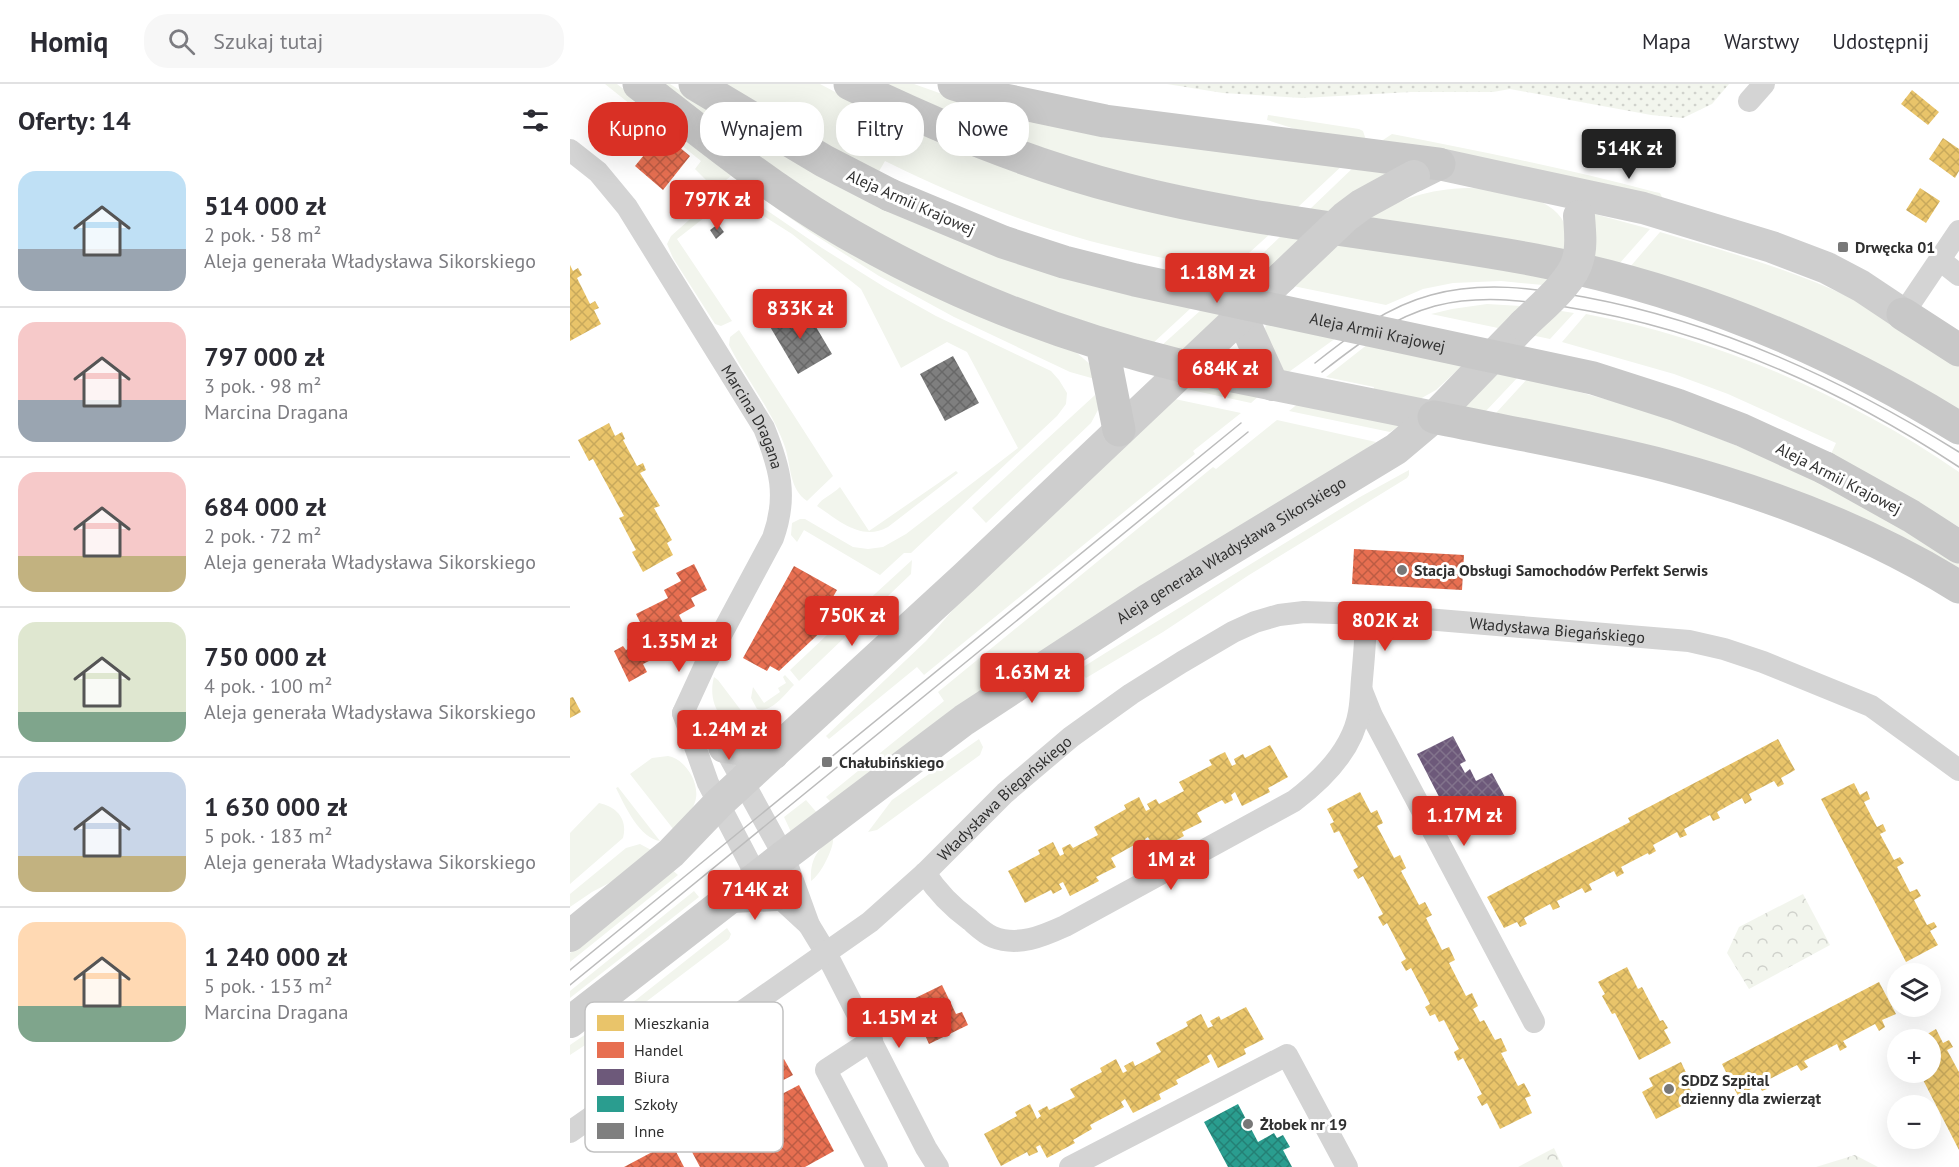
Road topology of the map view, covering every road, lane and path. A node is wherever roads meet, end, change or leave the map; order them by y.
1 (639, 84) edge
2 (695, 84) edge
3 (850, 84) edge
4 (954, 84) edge
5 (1764, 84) edge
6 (1749, 102) dead end
7 (570, 150) edge
8 (1427, 170) junction
9 (1578, 205) junction
10 (1959, 231) edge
11 (1940, 260) junction
12 (1959, 275) edge
13 (1903, 314) junction
14 (1241, 315) junction
15 (1102, 344) junction
16 (1959, 350) edge
17 (1186, 367) junction
18 (1273, 385) junction
19 (1434, 417) junction
20 (1959, 428) edge
21 (1119, 430) junction
22 (1959, 547) edge
23 (1959, 587) edge
24 (1366, 614) junction
25 (1361, 687) junction
26 (683, 713) junction
27 (724, 747) junction
28 (773, 754) junction
29 (1959, 770) edge
30 (744, 781) junction
31 (718, 804) junction
32 (784, 856) junction
33 (925, 873) junction
34 (767, 886) junction
35 (809, 925) junction
36 (570, 936) edge
37 (826, 953) junction
38 (596, 1002) edge
39 (756, 1002) edge
40 (585, 1010) edge
41 (570, 1022) edge
42 (1534, 1022) dead end
43 (872, 1040) junction
44 (585, 1122) edge
45 (570, 1132) edge
46 (878, 1167) edge
47 (938, 1167) edge
48 (1070, 1167) edge
49 (1347, 1167) edge

1 - 15 main road
2 - 22 main road, Aleja Armii Krajowej, bridge
3 - 20 main road
4 - 8 main road
5 - 6 street
7 - 26 street, Marcina Dragana
8 - 9 street
8 - 14 street, bridge
9 - 13 street
9 - 19 street, Aleja generała Władysława Sikorskiego, bridge
10 - 11 street
11 - 12 street
11 - 13 street
13 - 16 main road
14 - 17 street
14 - 18 street
15 - 17 main road
15 - 21 main road
17 - 18 street
17 - 21 street
18 - 19 street
19 - 23 main road
19 - 32 street, Aleja generała Władysława Sikorskiego
21 - 28 street
24 - 25 street, Władysława Biegańskiego
24 - 29 street, Władysława Biegańskiego
24 - 33 street, Władysława Biegańskiego
25 - 33 street, Władysława Biegańskiego
25 - 42 street
26 - 27 street
26 - 31 street
27 - 28 street
27 - 30 street
28 - 30 street
30 - 31 street
30 - 32 street
31 - 34 street
31 - 36 street
32 - 34 street, Aleja generała Władysława Sikorskiego
32 - 35 street
33 - 37 street, Władysława Biegańskiego
34 - 35 street
34 - 38 street
35 - 37 street
37 - 39 street, Władysława Biegańskiego
37 - 43 street
40 - 41 street
43 - 46 street
43 - 47 street
44 - 45 street, Władysława Biegańskiego
48 - 49 street

